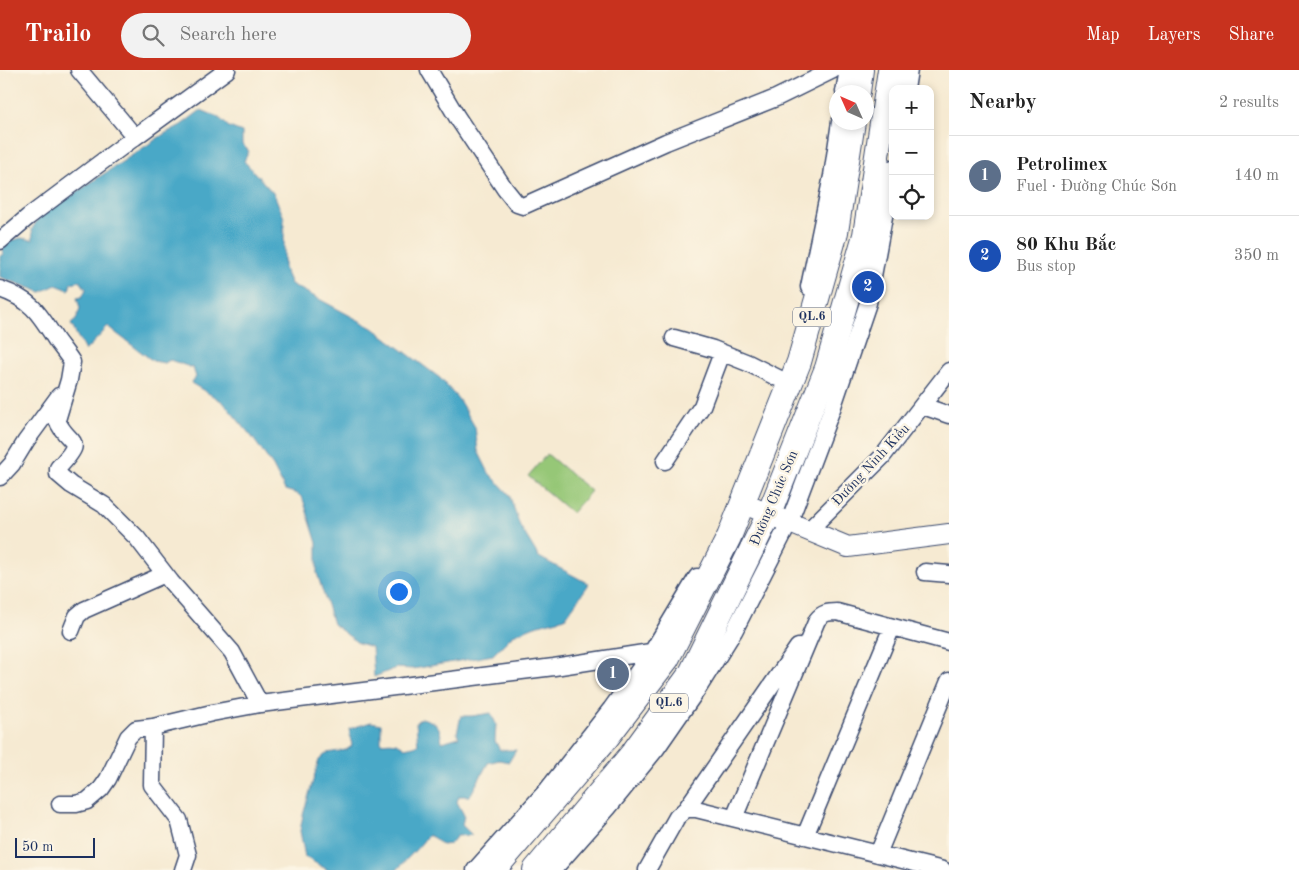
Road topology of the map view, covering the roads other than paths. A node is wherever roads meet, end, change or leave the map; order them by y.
1 (79, 70) edge
2 (227, 70) edge
3 (429, 70) edge
4 (832, 70) edge
5 (848, 70) edge
6 (861, 70) edge
7 (890, 70) edge
8 (909, 70) edge
9 (845, 85) edge
10 (859, 85) edge
11 (907, 85) edge
12 (839, 130) edge
13 (852, 130) edge
14 (135, 137) junction
15 (892, 175) edge
16 (0, 241) edge
17 (0, 289) edge
18 (674, 338) dead end
19 (722, 353) junction
20 (949, 372) edge
21 (786, 382) junction
22 (67, 386) junction
23 (923, 406) junction
24 (949, 415) edge
25 (664, 462) dead end
26 (0, 477) edge
27 (742, 503) junction
28 (789, 523) junction
29 (949, 534) edge
30 (925, 572) dead end
31 (165, 574) junction
32 (949, 574) edge
33 (817, 620) junction
34 (892, 627) junction
35 (71, 631) dead end
36 (949, 642) edge
37 (662, 651) junction
38 (949, 682) edge
39 (260, 704) junction
40 (153, 727) junction
41 (60, 804) dead end
42 (686, 809) junction
43 (734, 818) junction
44 (805, 836) junction
45 (878, 854) junction
46 (183, 870) edge
47 (475, 870) edge
48 (494, 870) edge
49 (535, 870) edge
50 (553, 870) edge
51 (647, 870) edge
52 (943, 870) edge

1 - 14 street
2 - 14 street
3 - 4 street
5 - 9 street
6 - 10 highway
7 - 28 highway, Đường Chúc Sơn / QL.6
8 - 11 street
12 - 21 street, Đường Chúc Sơn
13 - 21 highway, Đường Chúc Sơn / QL.6
14 - 16 street
15 - 28 street, Đường Chúc Sơn
17 - 22 street
18 - 19 street
19 - 21 street
19 - 25 street
20 - 23 street, Đường Ninh Kiều
21 - 27 highway, Đường Chúc Sơn / QL.6
21 - 37 street, Đường Chúc Sơn
22 - 26 street
22 - 31 street
23 - 24 street
23 - 28 street, Đường Ninh Kiều
27 - 28 main road
27 - 37 highway, Đường Chúc Sơn / QL.6
28 - 29 main road
28 - 49 highway, Đường Chúc Sơn / QL.6
28 - 50 street, Đường Chúc Sơn
30 - 32 street
31 - 35 street
31 - 39 street
33 - 34 street
33 - 42 street
33 - 43 street
34 - 36 street
34 - 44 street
37 - 39 street
37 - 47 street, Đường Chúc Sơn
37 - 48 highway, Đường Chúc Sơn / QL.6
38 - 45 street
39 - 40 street
40 - 41 street
40 - 46 street
42 - 43 street
42 - 51 street
43 - 44 street
44 - 45 street
45 - 52 street

